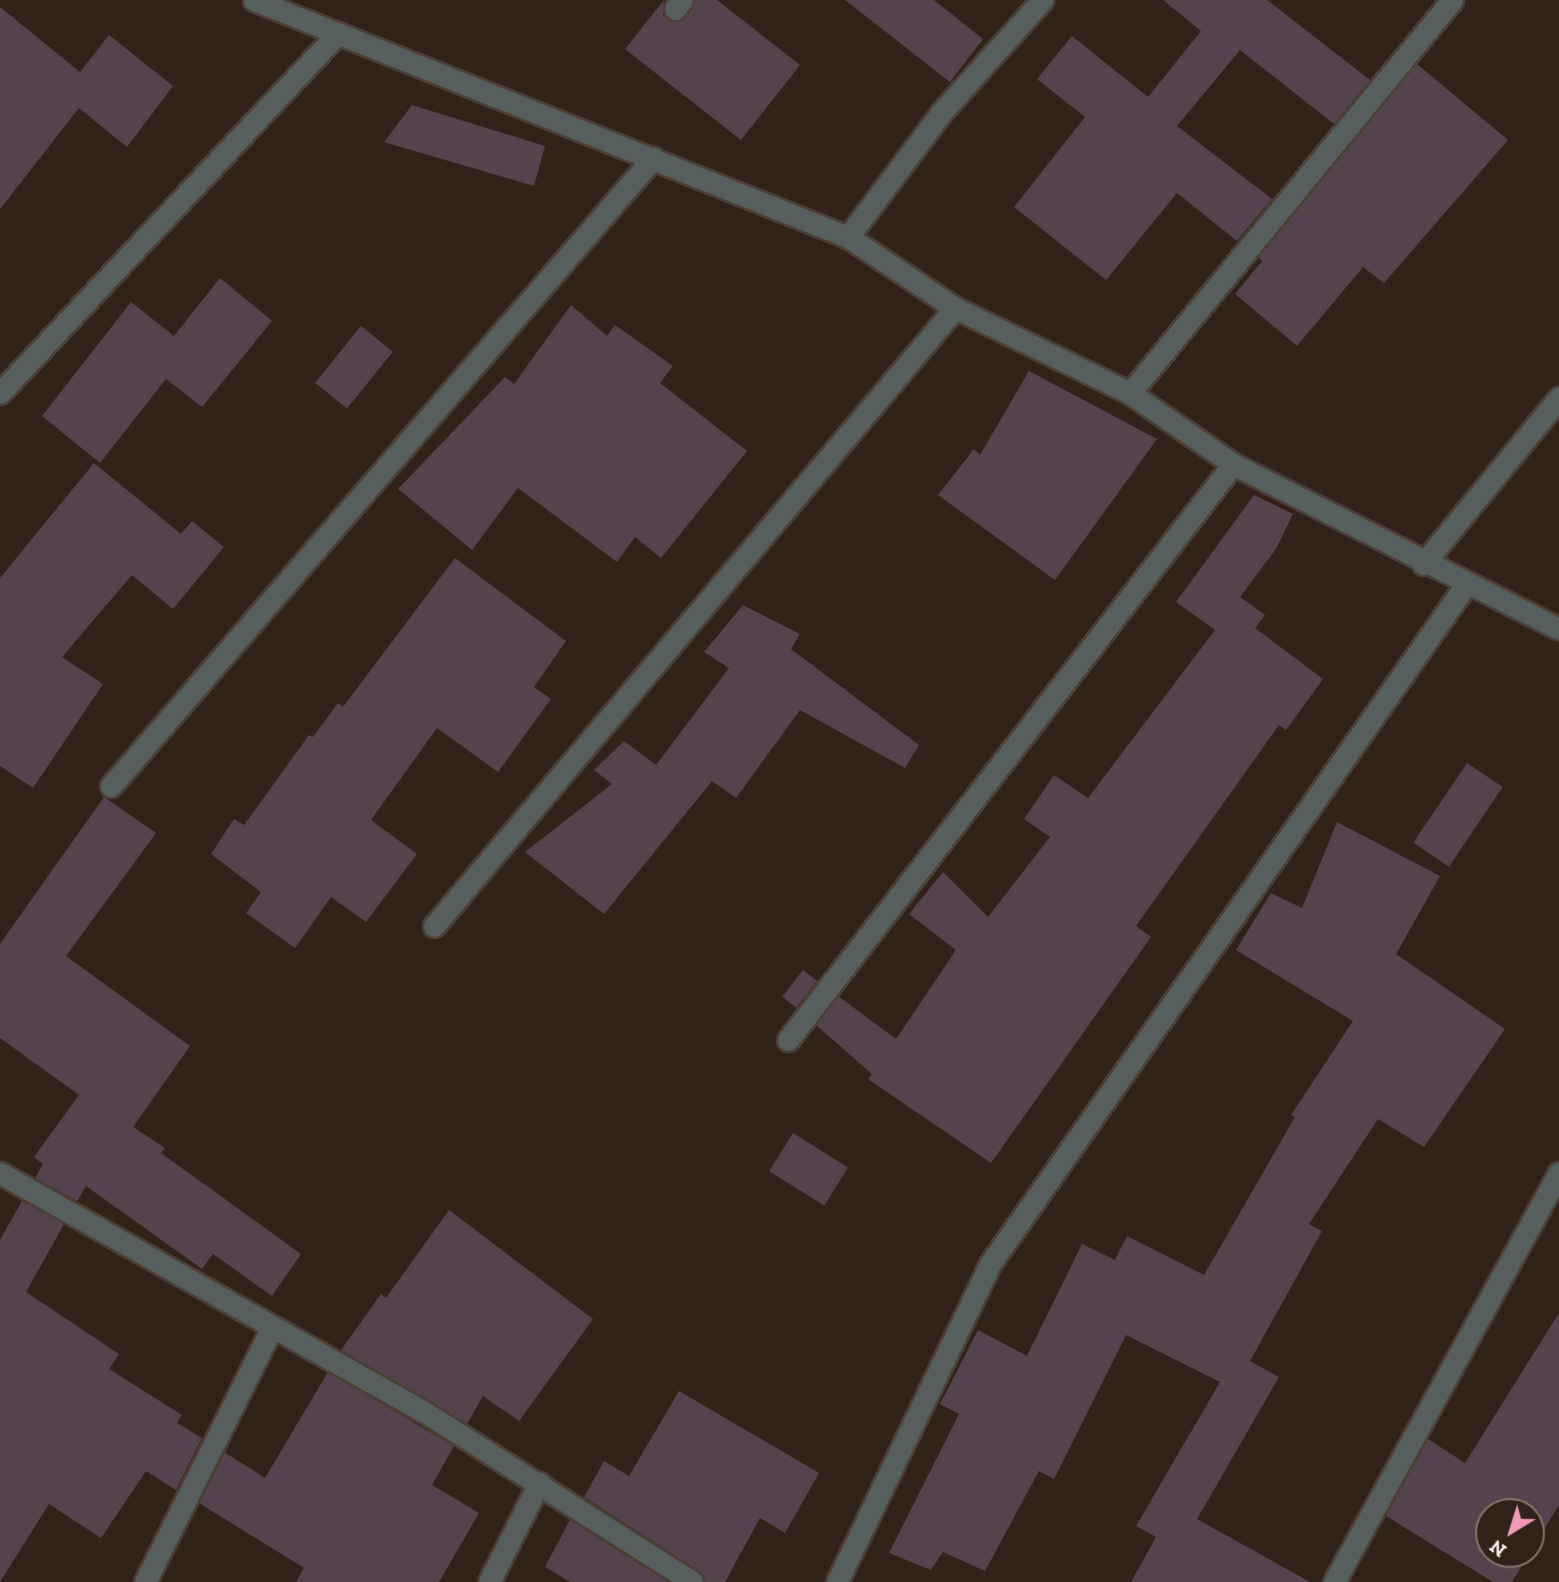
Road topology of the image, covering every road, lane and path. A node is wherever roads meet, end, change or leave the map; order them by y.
1 (254, 0) edge
2 (1042, 0) edge
3 (1452, 0) edge
4 (338, 33) junction
5 (653, 158) junction
6 (848, 237) junction
7 (955, 308) junction
8 (0, 393) edge
9 (1130, 393) junction
10 (1559, 398) edge
11 (1233, 464) junction
12 (1423, 564) junction
13 (1465, 586) junction
14 (1559, 629) edge
15 (111, 786) dead end
16 (434, 926) dead end
17 (788, 1040) dead end
18 (0, 1173) edge
19 (1559, 1174) edge
20 (271, 1329) junction
21 (539, 1483) junction
22 (145, 1582) edge
23 (489, 1582) edge
24 (692, 1582) edge
25 (837, 1582) edge
26 (1334, 1582) edge

1 - 4 street
2 - 6 street
3 - 9 street
4 - 5 street
4 - 8 street
5 - 6 street
5 - 15 street
6 - 7 street
7 - 9 street
7 - 16 street
9 - 11 street
10 - 12 street
11 - 12 street
11 - 17 street
12 - 13 street
13 - 14 street
13 - 25 street
18 - 20 street
19 - 26 street
20 - 21 street
20 - 22 street
21 - 23 street
21 - 24 street

